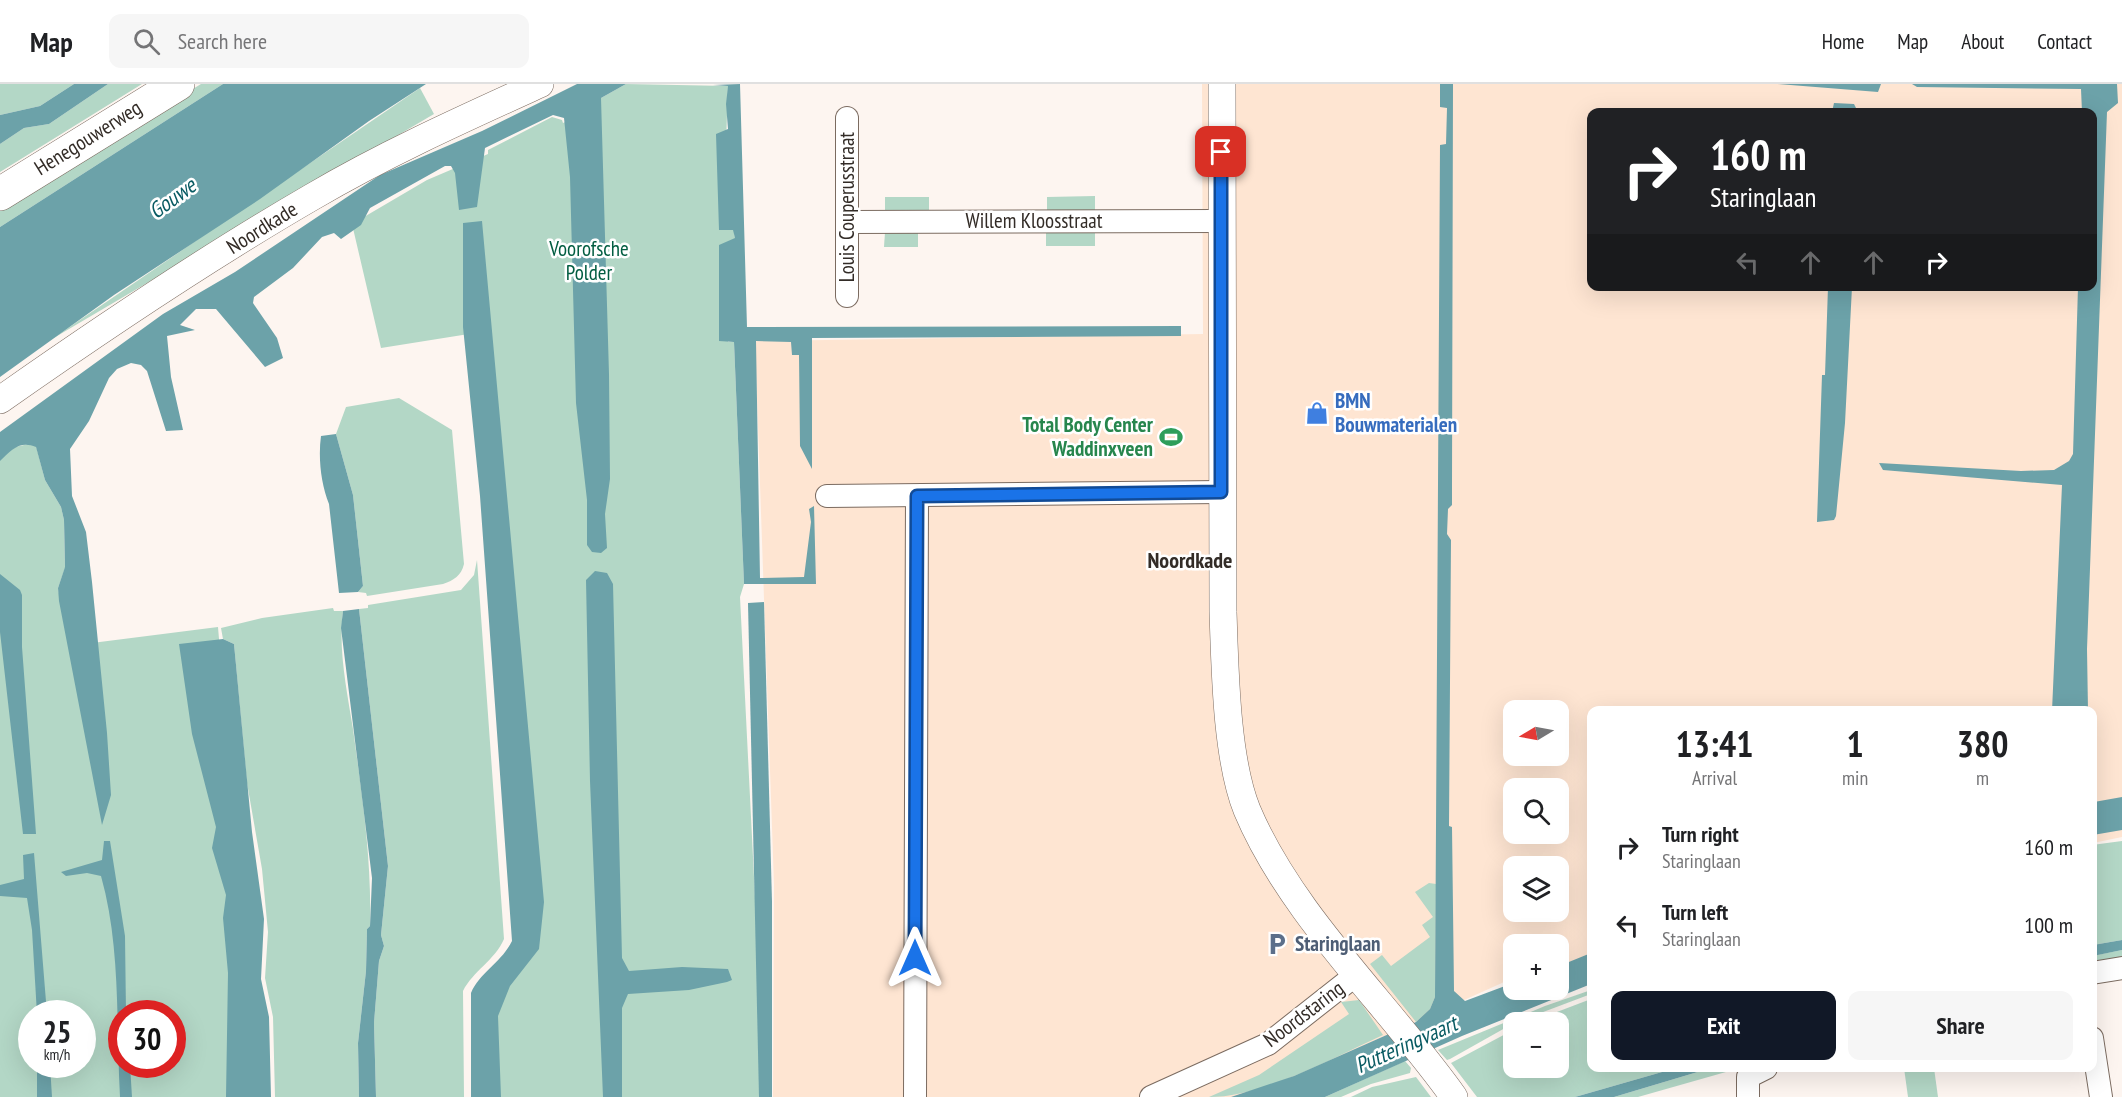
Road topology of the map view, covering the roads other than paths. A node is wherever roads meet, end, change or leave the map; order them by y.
1 (178, 84) edge
2 (540, 84) edge
3 (1222, 84) edge
4 (847, 118) dead end
5 (0, 194) edge
6 (1221, 221) junction
7 (847, 222) junction
8 (847, 296) dead end
9 (0, 400) edge
10 (1221, 492) junction
11 (827, 496) dead end
12 (917, 496) junction
13 (2122, 968) edge
14 (2097, 972) edge
15 (1357, 974) junction
16 (2097, 1071) edge
17 (915, 1097) edge
18 (1151, 1097) edge
19 (1455, 1097) edge
20 (2101, 1097) edge

1 - 5 main road, Henegouwerweg
2 - 9 street, Noordkade
3 - 6 street
4 - 7 street, Louis Couperusstraat
6 - 7 street, Willem Kloosstraat
6 - 10 street
7 - 8 street, Louis Couperusstraat
10 - 12 street
10 - 15 street
11 - 12 street
12 - 17 street
13 - 14 street
15 - 18 street, Noordstaring
15 - 19 street
16 - 20 street

